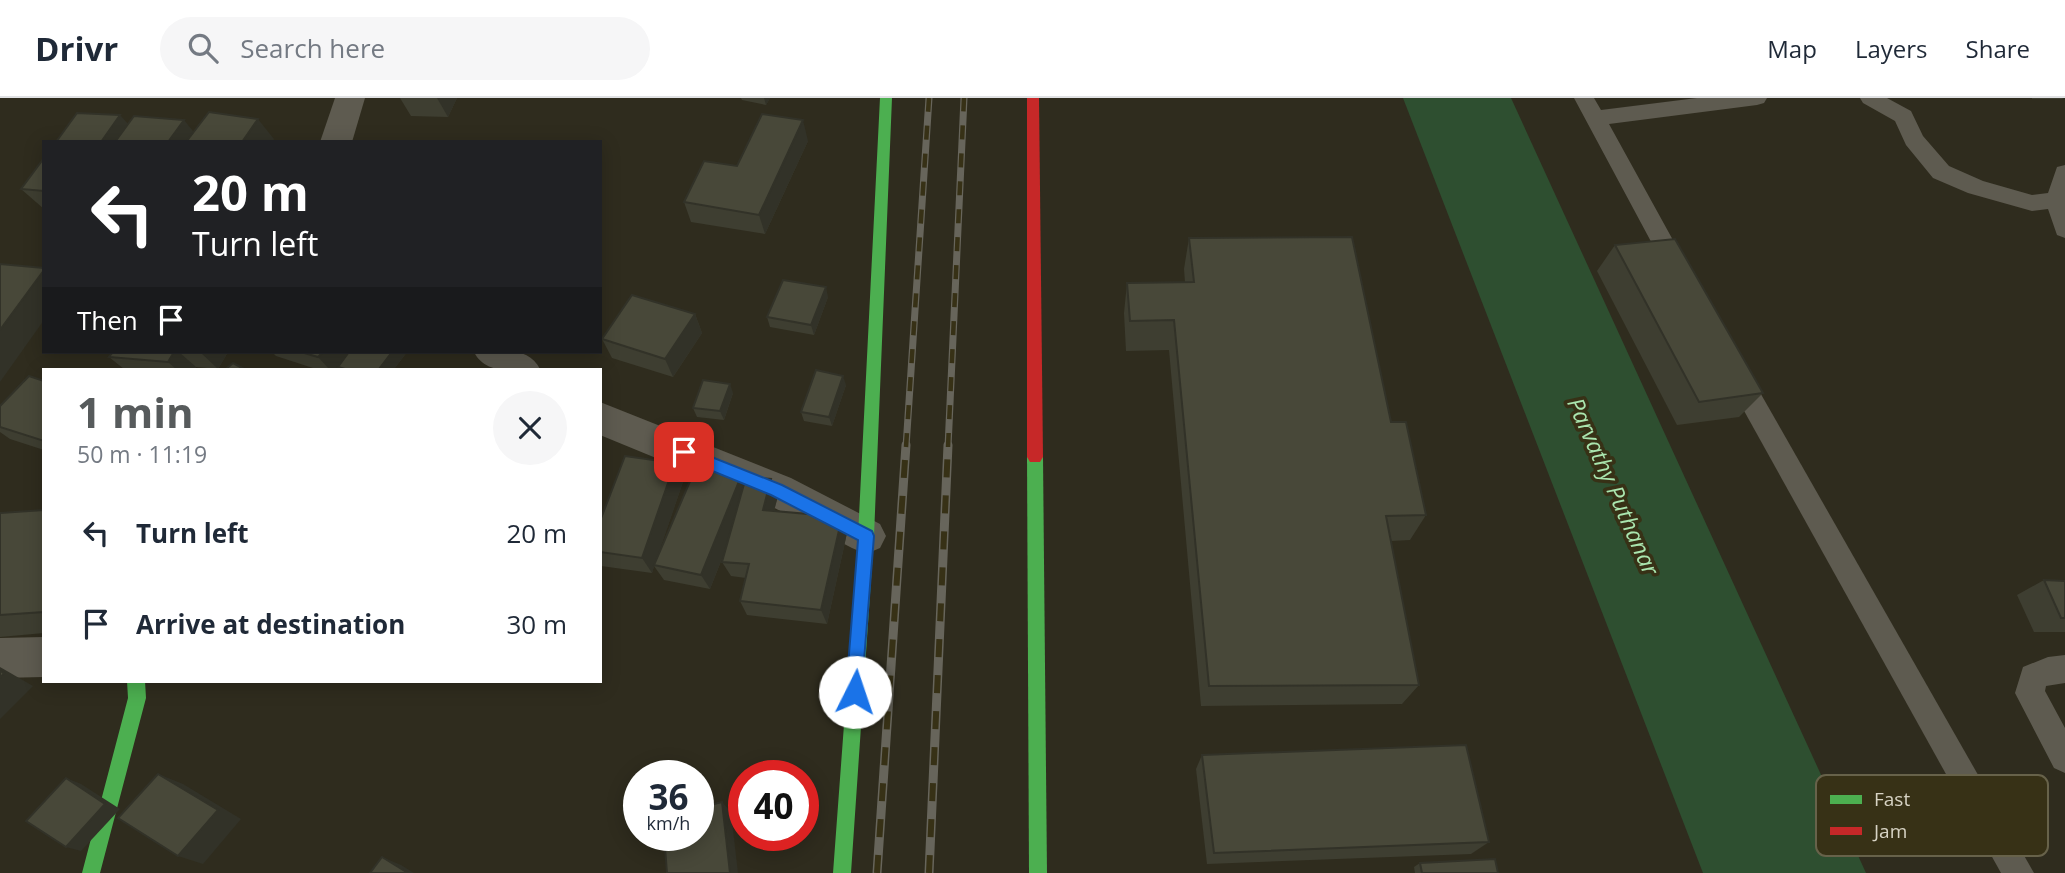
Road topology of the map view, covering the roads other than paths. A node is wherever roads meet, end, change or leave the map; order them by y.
1 (350, 98) edge
2 (886, 98) edge
3 (1033, 98) edge
4 (1757, 98) edge
5 (1870, 98) edge
6 (1589, 108) edge
7 (337, 140) edge
8 (2065, 173) edge
9 (2057, 200) junction
10 (2065, 229) edge
11 (1691, 294) edge
12 (496, 354) edge
13 (1725, 354) edge
14 (520, 368) edge
15 (602, 417) edge
16 (866, 536) junction
17 (42, 657) edge
18 (0, 658) edge
19 (2065, 669) edge
20 (136, 683) edge
21 (2065, 758) edge
22 (1963, 775) edge
23 (2008, 856) edge
24 (91, 873) edge
25 (842, 873) edge
26 (1038, 873) edge
27 (2018, 873) edge

1 - 7 street
2 - 16 street
3 - 26 street
4 - 6 lane
5 - 9 lane
6 - 11 lane
8 - 9 lane
9 - 10 lane
12 - 14 street
13 - 22 lane
15 - 16 street
16 - 25 street
17 - 18 street
19 - 21 lane
20 - 24 street
23 - 27 lane

